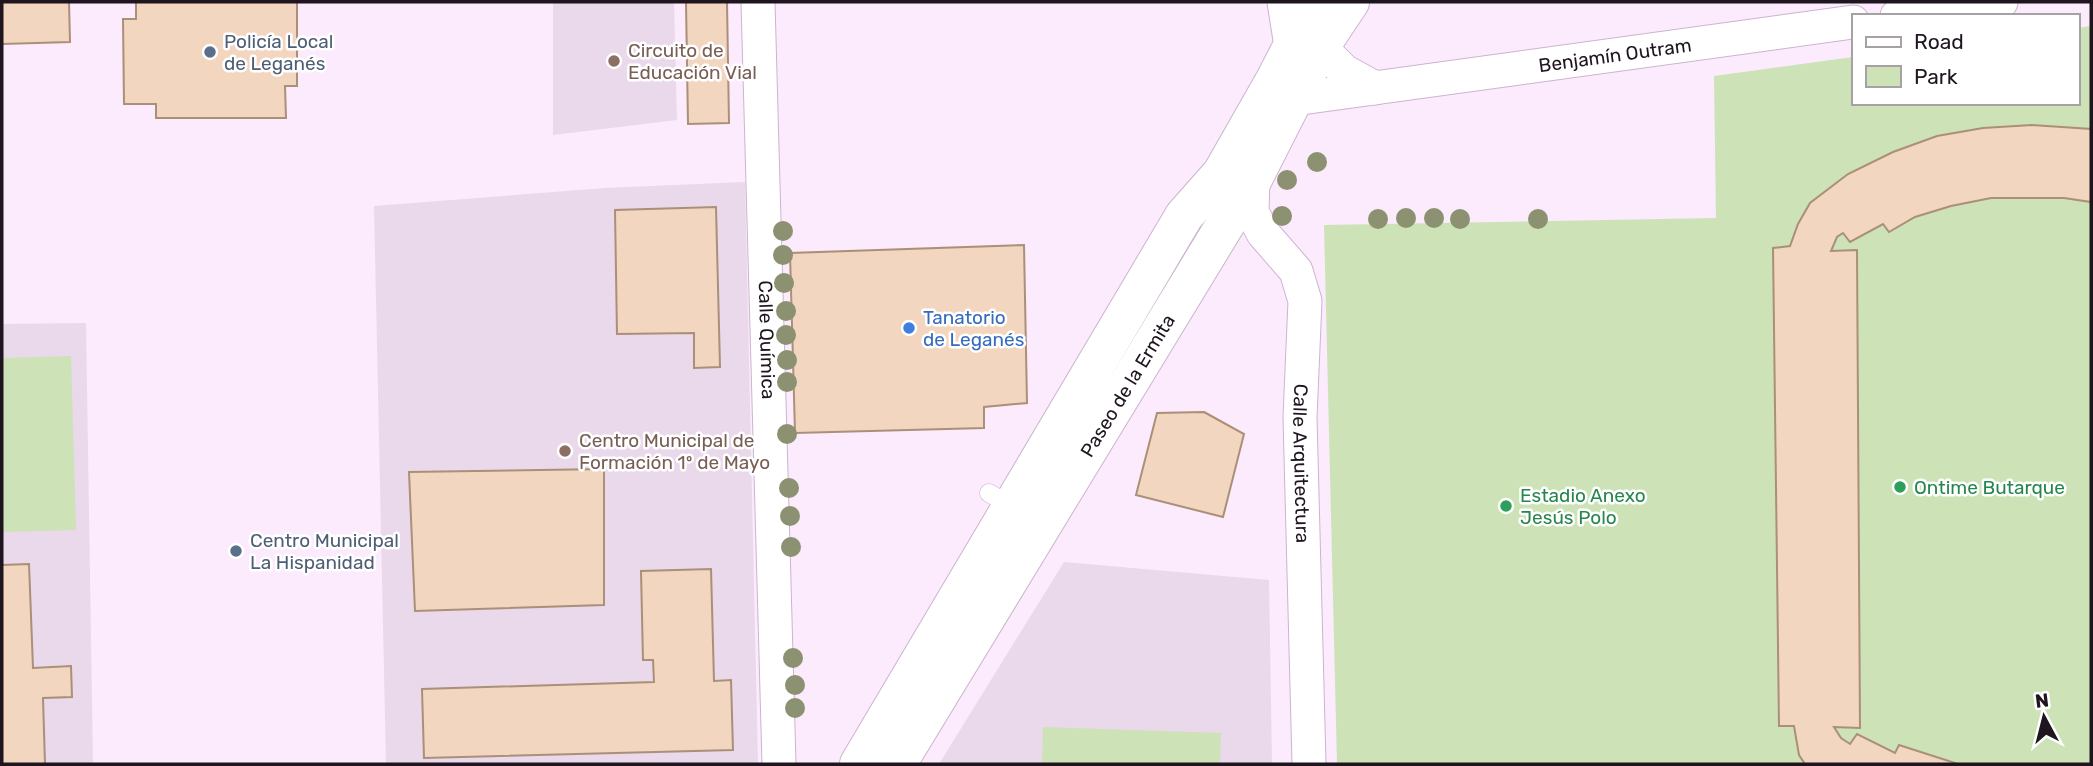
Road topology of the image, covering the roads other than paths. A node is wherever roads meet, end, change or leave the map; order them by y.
1 (758, 2) edge
2 (1283, 2) edge
3 (1315, 2) edge
4 (1350, 2) edge
5 (2001, 2) edge
6 (1912, 14) edge
7 (1852, 22) edge
8 (1306, 47) junction
9 (1375, 88) junction
10 (1294, 99) junction
11 (1252, 179) junction
12 (1015, 508) junction
13 (780, 764) edge
14 (859, 764) edge
15 (897, 764) edge
16 (1309, 764) edge

1 - 13 street, Calle Química
2 - 8 street
3 - 8 main road, Paseo de la Ermita
4 - 8 main road, Paseo de la Ermita
5 - 6 street
7 - 9 street, Benjamín Outram
8 - 9 street
8 - 10 main road, Paseo de la Ermita
8 - 12 main road, Paseo de la Ermita
9 - 10 street, Benjamín Outram
10 - 11 main road, Paseo de la Ermita
11 - 12 main road, Paseo de la Ermita
11 - 16 street, Calle Arquitectura
12 - 14 main road, Paseo de la Ermita
12 - 15 main road, Paseo de la Ermita

